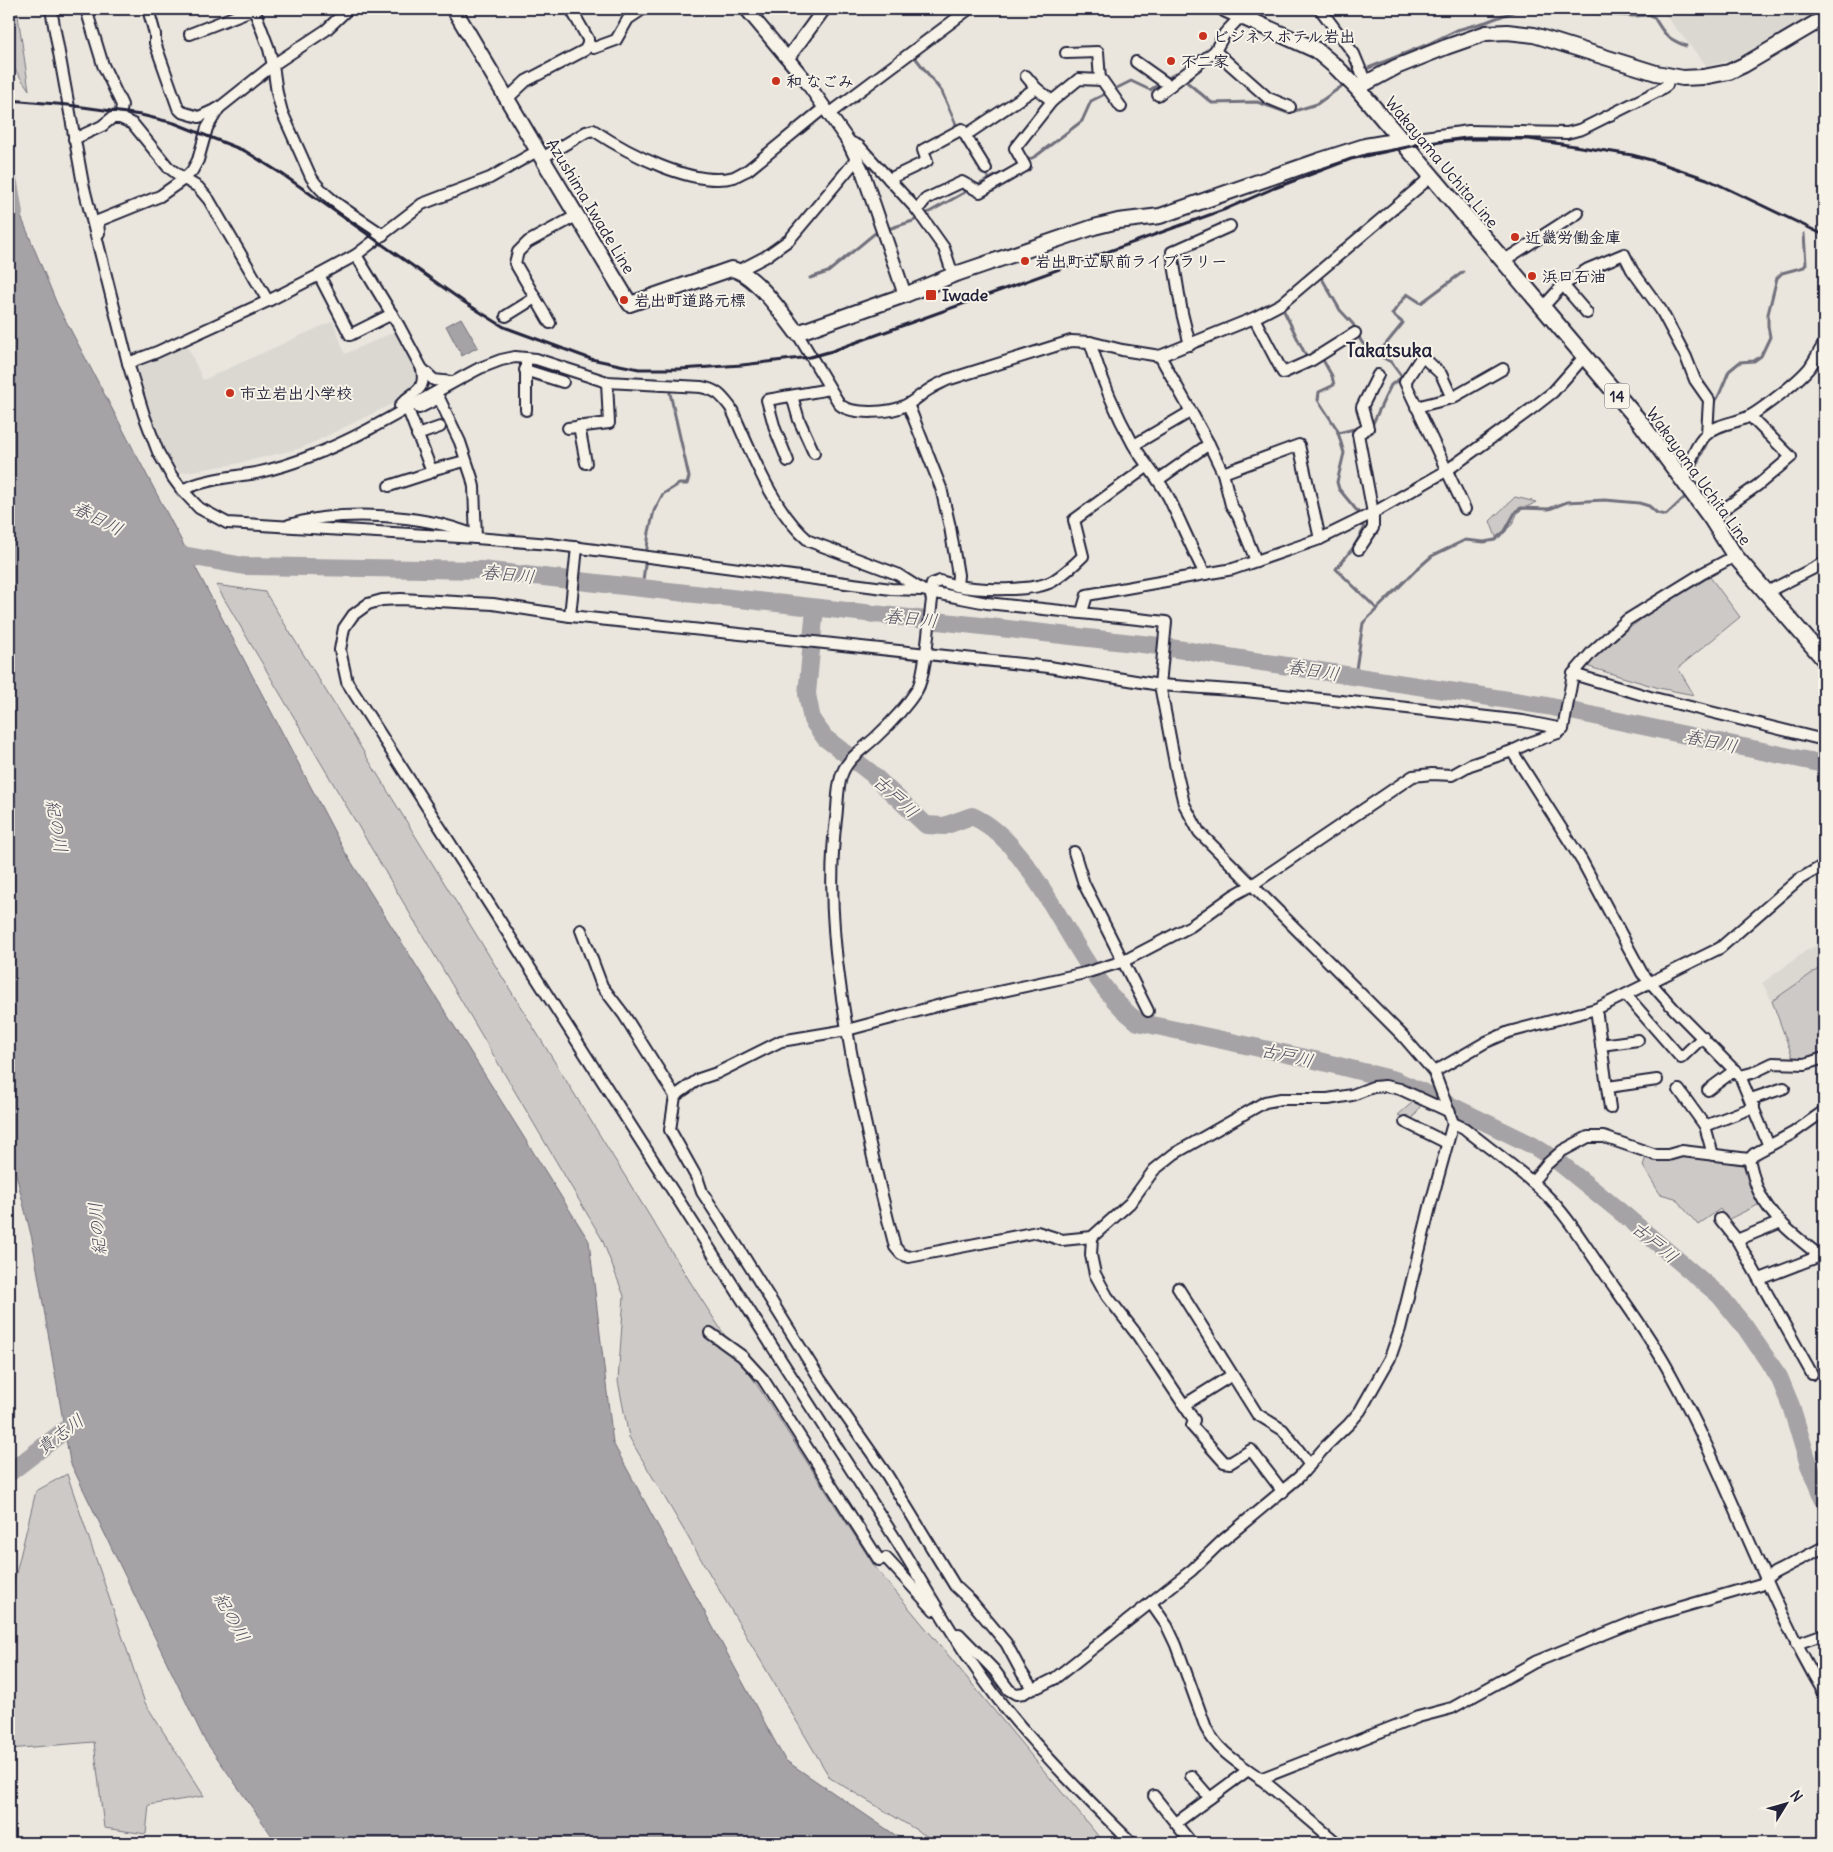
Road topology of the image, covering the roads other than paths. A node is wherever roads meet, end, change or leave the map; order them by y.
1 (51, 9) edge
2 (86, 9) edge
3 (148, 9) edge
4 (254, 9) edge
5 (348, 9) edge
6 (454, 9) edge
7 (571, 9) edge
8 (642, 9) edge
9 (824, 9) edge
10 (969, 9) edge
11 (1225, 9) edge
12 (1320, 9) edge
13 (749, 10) edge
14 (1240, 16) junction
15 (1824, 18) edge
16 (190, 34) dead end
17 (588, 44) junction
18 (1216, 51) junction
19 (1066, 53) dead end
20 (788, 58) junction
21 (1136, 62) dead end
22 (273, 65) junction
23 (1026, 76) dead end
24 (1669, 76) junction
25 (1100, 80) junction
26 (1170, 86) junction
27 (1361, 86) junction
28 (1036, 88) junction
29 (1158, 95) dead end
30 (507, 99) junction
31 (1052, 101) junction
32 (1121, 107) dead end
33 (1290, 107) dead end
34 (219, 108) junction
35 (827, 111) junction
36 (120, 118) junction
37 (962, 130) junction
38 (74, 139) junction
39 (1401, 140) junction
40 (848, 141) junction
41 (540, 154) junction
42 (857, 159) junction
43 (986, 170) dead end
44 (1432, 176) junction
45 (184, 179) junction
46 (889, 179) junction
47 (917, 210) junction
48 (1578, 213) dead end
49 (576, 216) junction
50 (1230, 226) dead end
51 (384, 235) junction
52 (97, 239) junction
53 (356, 255) junction
54 (1503, 261) junction
55 (740, 270) junction
56 (319, 275) junction
57 (953, 275) junction
58 (1563, 285) junction
59 (905, 295) junction
60 (535, 298) junction
61 (268, 302) junction
62 (1542, 308) junction
63 (1587, 313) dead end
64 (392, 314) junction
65 (506, 316) dead end
66 (1254, 318) junction
67 (550, 323) dead end
68 (1355, 333) dead end
69 (797, 334) junction
70 (1090, 342) junction
71 (1190, 344) junction
72 (1822, 352) edge
73 (1160, 356) junction
74 (1584, 357) junction
75 (526, 358) junction
76 (128, 363) junction
77 (422, 369) junction
78 (1503, 369) dead end
79 (526, 370) junction
80 (1378, 375) dead end
81 (452, 382) junction
82 (563, 382) dead end
83 (607, 382) junction
84 (830, 389) junction
85 (792, 396) junction
86 (1452, 398) junction
87 (908, 404) junction
88 (1416, 407) junction
89 (406, 410) junction
90 (526, 410) dead end
91 (1190, 412) junction
92 (1750, 416) junction
93 (579, 426) junction
94 (440, 427) dead end
95 (568, 428) dead end
96 (1711, 431) junction
97 (417, 435) junction
98 (1209, 444) junction
99 (1134, 446) junction
100 (814, 453) dead end
101 (788, 461) dead end
102 (462, 462) dead end
103 (586, 463) dead end
104 (1148, 466) junction
105 (431, 470) junction
106 (1446, 471) junction
107 (1223, 473) junction
108 (1158, 480) junction
109 (1684, 482) junction
110 (389, 486) dead end
111 (182, 490) junction
112 (1465, 509) dead end
113 (1373, 513) junction
114 (1711, 518) junction
115 (281, 527) junction
116 (476, 537) junction
117 (1320, 539) junction
118 (577, 547) junction
119 (1359, 549) dead end
120 (1735, 556) junction
121 (1256, 562) junction
122 (1824, 563) edge
123 (1205, 574) junction
124 (957, 586) junction
125 (1767, 592) junction
126 (928, 594) junction
127 (1082, 612) junction
128 (570, 616) junction
129 (925, 650) junction
130 (1824, 659) edge
131 (1572, 678) junction
132 (1160, 685) junction
133 (1564, 724) junction
134 (1824, 740) edge
135 (1512, 751) junction
136 (1074, 852) dead end
137 (1824, 865) edge
138 (1252, 885) junction
139 (581, 930) dead end
140 (1124, 961) junction
141 (1649, 983) junction
142 (1626, 995) junction
143 (1596, 1009) junction
144 (1148, 1011) dead end
145 (847, 1030) junction
146 (1703, 1037) junction
147 (1638, 1040) dead end
148 (1601, 1045) junction
149 (1824, 1058) edge
150 (1434, 1072) junction
151 (1738, 1073) junction
152 (1657, 1080) dead end
153 (1608, 1086) junction
154 (1784, 1088) dead end
155 (1679, 1090) dead end
156 (1708, 1090) dead end
157 (675, 1096) junction
158 (1752, 1103) junction
159 (1610, 1108) dead end
160 (1824, 1110) edge
161 (1450, 1112) junction
162 (1405, 1122) dead end
163 (1453, 1122) junction
164 (1705, 1126) junction
165 (1447, 1143) junction
166 (1770, 1146) junction
167 (1713, 1155) junction
168 (1749, 1159) junction
169 (1532, 1182) junction
170 (1720, 1219) dead end
171 (1781, 1222) junction
172 (1092, 1237) junction
173 (1737, 1240) junction
174 (1822, 1258) edge
175 (1760, 1279) junction
176 (1178, 1288) dead end
177 (710, 1333) dead end
178 (1812, 1374) dead end
179 (1232, 1375) junction
180 (1184, 1405) junction
181 (1310, 1465) junction
182 (1283, 1492) junction
183 (1824, 1547) edge
184 (1766, 1580) junction
185 (1151, 1603) junction
186 (947, 1623) junction
187 (1824, 1634) edge
188 (1796, 1644) junction
189 (1032, 1688) junction
190 (1824, 1690) edge
191 (1248, 1770) junction
192 (1191, 1776) dead end
193 (1260, 1779) junction
194 (1154, 1796) dead end
195 (1210, 1798) junction
196 (1176, 1824) junction
197 (1189, 1840) dead end
198 (1132, 1843) edge
199 (1337, 1843) edge

1 - 38 street
2 - 36 street
3 - 34 street
4 - 16 street
4 - 22 street
5 - 22 street
6 - 30 main road, Azushima Iwade Line
7 - 17 street
8 - 17 street
9 - 20 street
10 - 35 street
11 - 14 main road, Wakayama Uchita Line / 14
12 - 27 street
13 - 20 street
14 - 18 street
14 - 27 main road, Wakayama Uchita Line / 14
15 - 24 main road
17 - 30 street
18 - 26 street
18 - 33 street
19 - 25 street
20 - 35 street
21 - 26 street
22 - 34 street
22 - 51 street
23 - 28 street
24 - 27 main road
24 - 39 street
25 - 31 street
25 - 32 street
26 - 29 street
27 - 39 main road, Wakayama Uchita Line / 14
28 - 31 street
28 - 37 street
30 - 41 main road, Azushima Iwade Line
31 - 47 street
34 - 45 street
35 - 40 street
35 - 41 street
36 - 38 street
36 - 45 street
37 - 43 street
37 - 46 street
38 - 52 street
39 - 44 main road, Wakayama Uchita Line / 14
39 - 57 main road
40 - 42 street
40 - 46 street
41 - 49 main road, Azushima Iwade Line
41 - 51 street
42 - 55 street
42 - 59 street
44 - 54 main road, Wakayama Uchita Line / 14
44 - 66 street
45 - 52 street
45 - 61 street
46 - 47 street
47 - 57 street
48 - 54 street
49 - 55 main road, Azushima Iwade Line
49 - 60 street
50 - 71 street
51 - 53 street
52 - 76 street
53 - 56 street
53 - 64 street
54 - 62 main road, Wakayama Uchita Line / 14
55 - 69 main road
56 - 61 street
56 - 64 street
57 - 59 main road
58 - 62 street
58 - 63 street
58 - 96 street
59 - 69 main road
60 - 65 street
60 - 67 street
61 - 76 street
62 - 74 main road, Wakayama Uchita Line / 14
64 - 77 street
66 - 68 street
66 - 71 street
69 - 84 street
70 - 73 street
70 - 87 street
70 - 99 street
71 - 73 street
72 - 92 street
73 - 91 street
74 - 106 street
74 - 109 main road, Wakayama Uchita Line / 14
75 - 79 street
75 - 81 street
75 - 83 street
76 - 111 street
77 - 81 street
77 - 89 street
78 - 86 street
79 - 82 street
79 - 90 street
80 - 113 street
81 - 89 street
83 - 93 street
83 - 126 street
84 - 85 street
84 - 87 street
85 - 100 street
85 - 101 street
86 - 88 street
86 - 88 street
87 - 124 street
88 - 106 street
89 - 97 street
89 - 111 street
89 - 116 street
91 - 98 street
91 - 99 street
92 - 96 street
92 - 114 street
93 - 95 street
93 - 103 street
94 - 97 street
96 - 109 street
97 - 105 street
98 - 107 street
98 - 108 street
99 - 104 street
102 - 105 street
104 - 108 street
104 - 124 street
105 - 110 street
106 - 112 street
106 - 113 street
107 - 117 street
107 - 121 street
108 - 123 street
109 - 114 main road, Wakayama Uchita Line / 14
111 - 115 street
113 - 117 street
113 - 119 street
114 - 120 main road, Wakayama Uchita Line / 14
115 - 116 street
115 - 116 street
116 - 118 street
117 - 121 street
118 - 126 street
118 - 128 street
120 - 125 main road, Wakayama Uchita Line / 14
120 - 131 street
121 - 123 street
122 - 125 street
123 - 127 street
124 - 126 street
125 - 130 main road, Wakayama Uchita Line / 14
126 - 127 street
126 - 129 street
127 - 132 street
128 - 129 street
128 - 186 street
129 - 132 street
129 - 145 street
131 - 133 street
131 - 134 street
132 - 133 street
132 - 138 street
133 - 135 street
135 - 138 street
135 - 141 street
136 - 140 street
137 - 141 street
138 - 140 street
138 - 150 street
139 - 157 street
140 - 144 street
140 - 145 street
141 - 142 street
141 - 146 street
142 - 143 street
142 - 146 street
143 - 148 street
143 - 150 street
145 - 157 street
145 - 172 street
146 - 151 street
147 - 148 street
148 - 153 street
149 - 151 street
150 - 161 street
151 - 156 street
151 - 158 street
152 - 153 street
153 - 159 street
154 - 158 street
155 - 164 street
157 - 189 street
158 - 164 street
158 - 166 street
160 - 166 street
161 - 163 street
161 - 172 street
162 - 165 street
163 - 165 street
163 - 169 street
164 - 167 street
165 - 181 street
166 - 168 street
167 - 168 street
167 - 169 street
168 - 171 street
169 - 184 street
170 - 173 street
171 - 173 street
171 - 174 street
172 - 180 street
173 - 175 street
174 - 175 street
175 - 178 street
176 - 179 street
177 - 186 street
179 - 180 street
179 - 181 street
180 - 182 street
181 - 182 street
182 - 185 street
183 - 184 street
184 - 188 street
184 - 193 street
185 - 189 street
185 - 191 street
186 - 189 street
186 - 198 street
187 - 188 street
188 - 190 street
191 - 193 street
191 - 195 street
192 - 195 street
193 - 199 street
194 - 196 street
195 - 196 street
196 - 197 street

